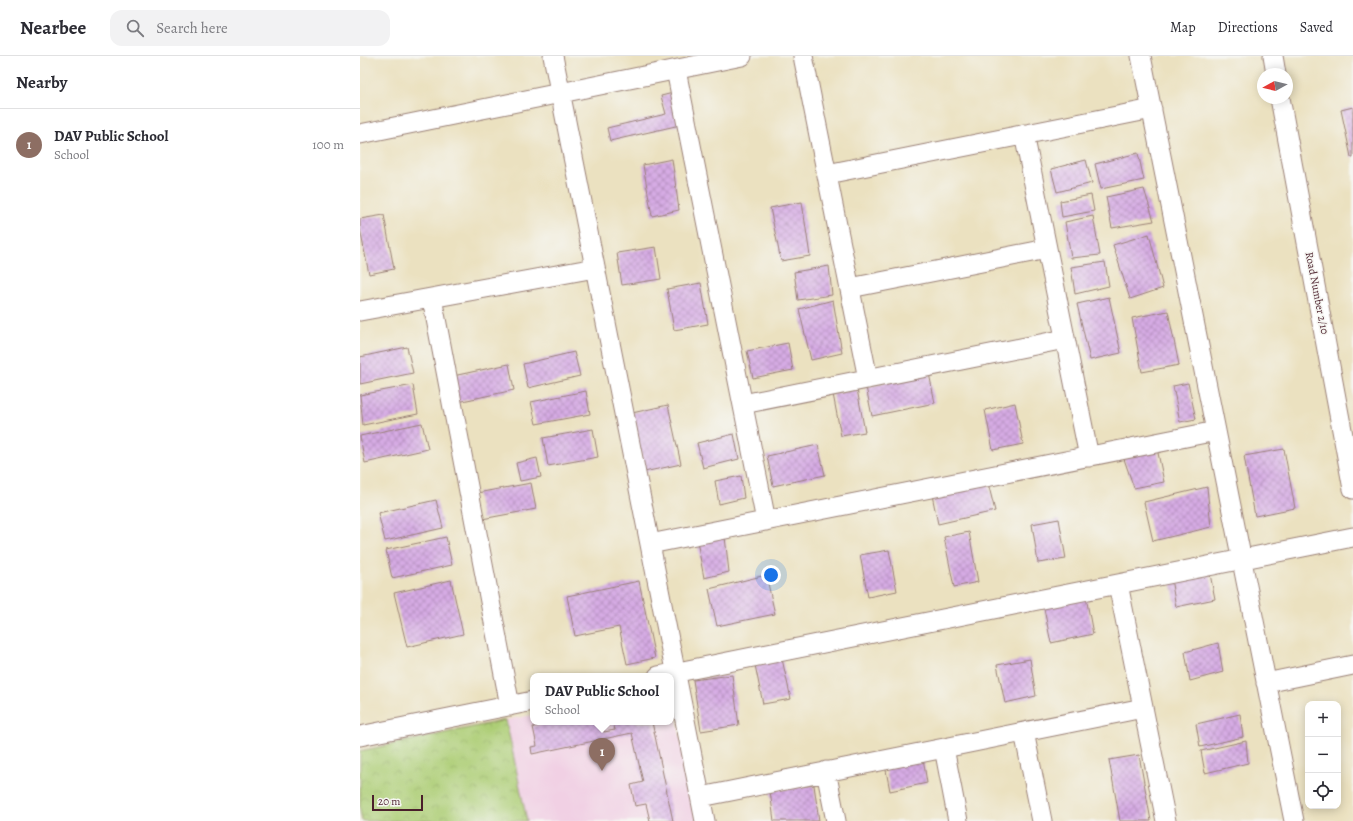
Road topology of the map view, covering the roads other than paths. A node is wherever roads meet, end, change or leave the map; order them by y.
1 (553, 56) edge
2 (742, 56) edge
3 (803, 56) edge
4 (1141, 56) edge
5 (1273, 56) edge
6 (1275, 68) edge
7 (676, 70) junction
8 (560, 93) junction
9 (1281, 104) edge
10 (1152, 109) junction
11 (360, 134) edge
12 (1024, 134) junction
13 (827, 174) junction
14 (1047, 249) junction
15 (595, 268) junction
16 (850, 288) junction
17 (432, 298) junction
18 (360, 311) edge
19 (1065, 339) junction
20 (868, 378) junction
21 (743, 404) junction
22 (1216, 431) junction
23 (1089, 457) junction
24 (1353, 489) edge
25 (766, 521) junction
26 (1353, 537) edge
27 (650, 544) junction
28 (1242, 559) junction
29 (1118, 584) junction
30 (1353, 665) edge
31 (667, 673) edge
32 (672, 673) edge
33 (1266, 683) junction
34 (674, 700) edge
35 (530, 702) edge
36 (510, 706) junction
37 (1143, 708) junction
38 (1024, 732) junction
39 (360, 736) edge
40 (944, 748) junction
41 (826, 772) junction
42 (700, 797) junction
43 (705, 821) edge
44 (836, 821) edge
45 (958, 821) edge
46 (1042, 821) edge
47 (1166, 821) edge
48 (1294, 821) edge

1 - 8 street
2 - 7 street
3 - 13 street
4 - 10 street
5 - 6 street
7 - 8 street
7 - 21 street
8 - 11 street
8 - 15 street
9 - 24 street, Road Number 2/10
10 - 12 street
10 - 22 street
12 - 13 street
12 - 14 street
13 - 16 street
14 - 16 street
14 - 19 street
15 - 17 street
15 - 27 street
16 - 20 street
17 - 18 street
17 - 36 street
19 - 20 street
19 - 23 street
20 - 21 street
21 - 25 street
22 - 23 street
22 - 28 street
23 - 25 street
25 - 27 street
26 - 28 street
27 - 31 street
28 - 29 street
28 - 33 street
29 - 32 street
29 - 37 street
30 - 33 street
33 - 48 street
34 - 42 street
35 - 36 street
36 - 39 street
37 - 38 street
37 - 47 street
38 - 40 street
38 - 46 street
40 - 41 street
40 - 45 street
41 - 42 street
41 - 44 street
42 - 43 street

